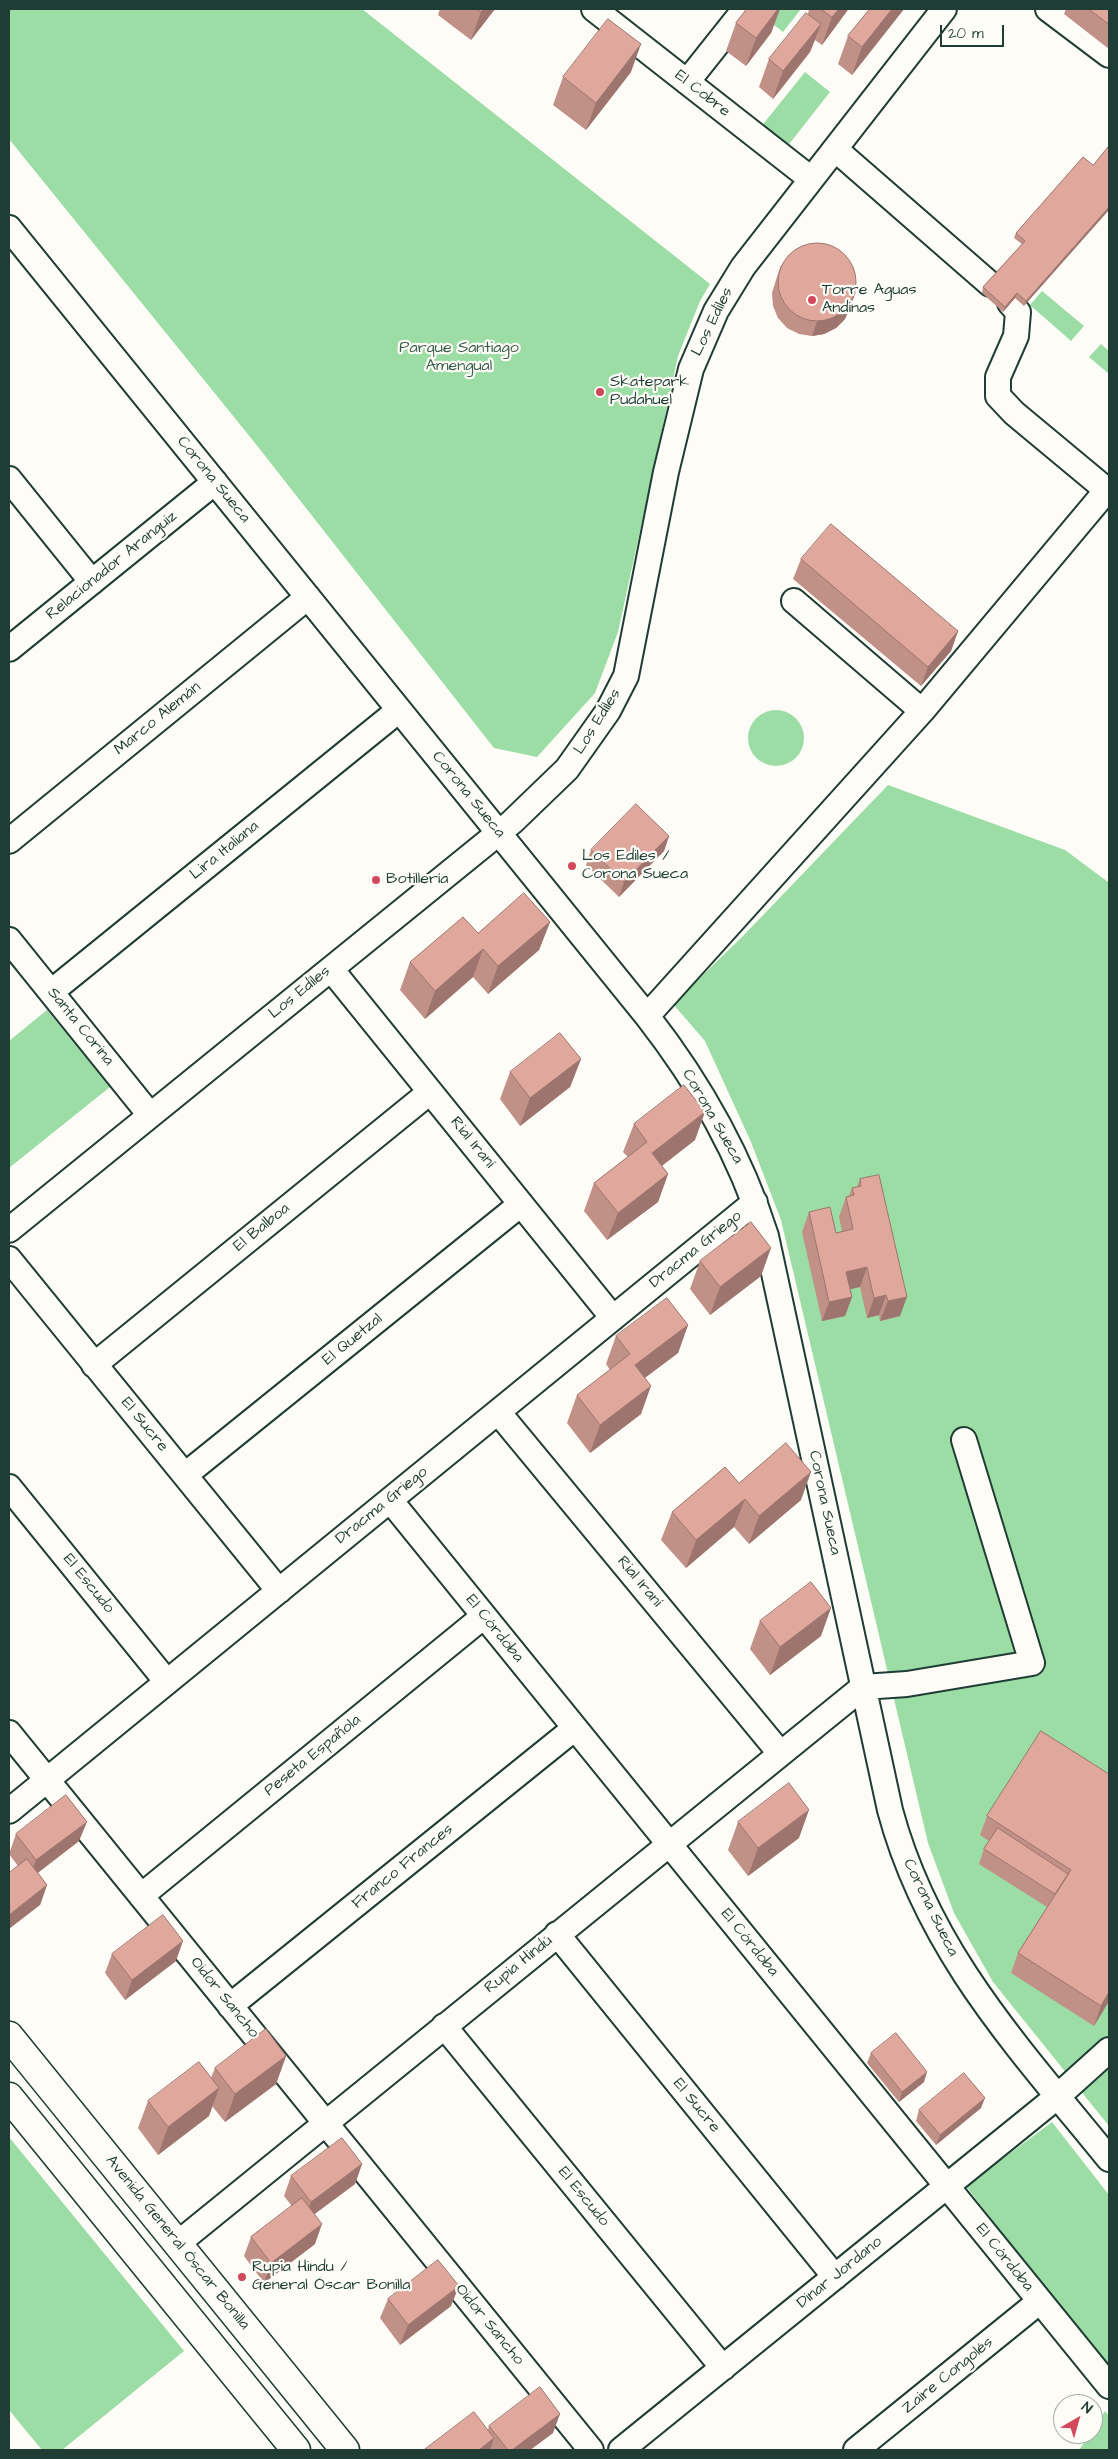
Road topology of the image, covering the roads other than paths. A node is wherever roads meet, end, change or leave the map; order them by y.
1 (594, 9) edge
2 (745, 9) edge
3 (944, 9) edge
4 (1048, 9) edge
5 (1109, 55) edge
6 (687, 82) junction
7 (835, 149) junction
8 (811, 179) junction
9 (9, 228) edge
10 (990, 284) edge
11 (1010, 303) edge
12 (9, 479) edge
13 (215, 482) junction
14 (1108, 491) edge
15 (92, 582) junction
16 (308, 597) junction
17 (794, 601) dead end
18 (9, 649) edge
19 (399, 710) junction
20 (922, 711) junction
21 (499, 833) junction
22 (9, 841) edge
23 (9, 940) edge
24 (331, 968) junction
25 (51, 992) junction
26 (647, 1016) junction
27 (430, 1092) junction
28 (150, 1115) junction
29 (755, 1202) junction
30 (521, 1204) junction
31 (9, 1230) edge
32 (9, 1259) edge
33 (613, 1318) junction
34 (94, 1365) junction
35 (498, 1412) junction
36 (964, 1440) dead end
37 (185, 1476) junction
38 (9, 1487) edge
39 (390, 1500) junction
40 (279, 1591) junction
41 (484, 1616) junction
42 (167, 1682) junction
43 (863, 1687) junction
44 (575, 1728) junction
45 (9, 1733) edge
46 (780, 1753) junction
47 (47, 1780) junction
48 (9, 1811) edge
49 (669, 1844) junction
50 (141, 1896) junction
51 (557, 1934) junction
52 (230, 2006) junction
53 (444, 2026) junction
54 (9, 2036) edge
55 (1109, 2050) edge
56 (1058, 2096) junction
57 (9, 2097) edge
58 (324, 2122) junction
59 (1109, 2159) edge
60 (946, 2186) junction
61 (177, 2244) junction
62 (835, 2277) junction
63 (1040, 2301) junction
64 (723, 2368) junction
65 (1109, 2386) edge
66 (296, 2450) edge
67 (344, 2450) edge
68 (591, 2450) edge
69 (622, 2450) edge
70 (856, 2450) edge

1 - 6 street, El Cobre
2 - 6 street
3 - 7 street, Los Ediles
4 - 5 street
6 - 8 street, El Cobre
7 - 8 street, Los Ediles
7 - 10 street
8 - 21 street, Los Ediles
9 - 13 street, Corona Sueca
11 - 14 street
12 - 15 street
13 - 15 street, Relacionador Aranguiz
13 - 16 street, Corona Sueca
14 - 20 street
15 - 18 street, Relacionador Aranguiz
16 - 19 street, Corona Sueca
16 - 22 street, Marco Alemán
17 - 20 street
19 - 21 street, Corona Sueca
19 - 25 street, Lira Italiana
20 - 26 street
21 - 24 street, Los Ediles
21 - 26 street, Corona Sueca
23 - 25 street, Santa Corina
24 - 27 street, Rial Iraní
24 - 28 street, Los Ediles
25 - 28 street, Santa Corina
26 - 29 street, Corona Sueca
27 - 30 street, Rial Iraní
27 - 34 street, El Balboa
28 - 31 street, Los Ediles
29 - 33 street, Dracma Griego
29 - 43 street, Corona Sueca
30 - 33 street, Rial Iraní
30 - 37 street, El Quetzal
32 - 34 street, El Sucre
33 - 35 street, Dracma Griego
34 - 37 street, El Sucre
35 - 39 street, Dracma Griego
35 - 46 street, Rial Iraní
36 - 43 street
37 - 40 street, El Sucre
38 - 42 street, El Escudo
39 - 40 street, Dracma Griego
39 - 41 street, El Córdoba
40 - 42 street, Dracma Griego
41 - 44 street, El Córdoba
41 - 50 street, Peseta Española
42 - 47 street, Dracma Griego
43 - 46 street, Rupia Hindú
43 - 56 street, Corona Sueca
44 - 49 street, El Córdoba
44 - 52 street, Franco Frances
45 - 47 street, Oidor Sancho
46 - 49 street, Rupia Hindú
47 - 48 street, Dracma Griego
47 - 50 street, Oidor Sancho
49 - 51 street, Rupia Hindú
49 - 60 street, El Córdoba
50 - 52 street, Oidor Sancho
51 - 53 street, Rupia Hindú
51 - 62 street, El Sucre
52 - 58 street, Oidor Sancho
53 - 58 street, Rupia Hindú
53 - 64 street, El Escudo
54 - 61 main road, Avenida General Óscar Bonilla
55 - 56 street, Dinar Jordano
56 - 59 street, Corona Sueca
56 - 60 street, Dinar Jordano
57 - 66 main road
58 - 61 street, Rupia Hindú
58 - 68 street, Oidor Sancho
60 - 62 street, Dinar Jordano
60 - 63 street, El Córdoba
61 - 67 main road, Avenida General Óscar Bonilla
62 - 64 street, Dinar Jordano
63 - 65 street, El Córdoba
63 - 70 street, Zaire Congolés
64 - 69 street, Dinar Jordano

